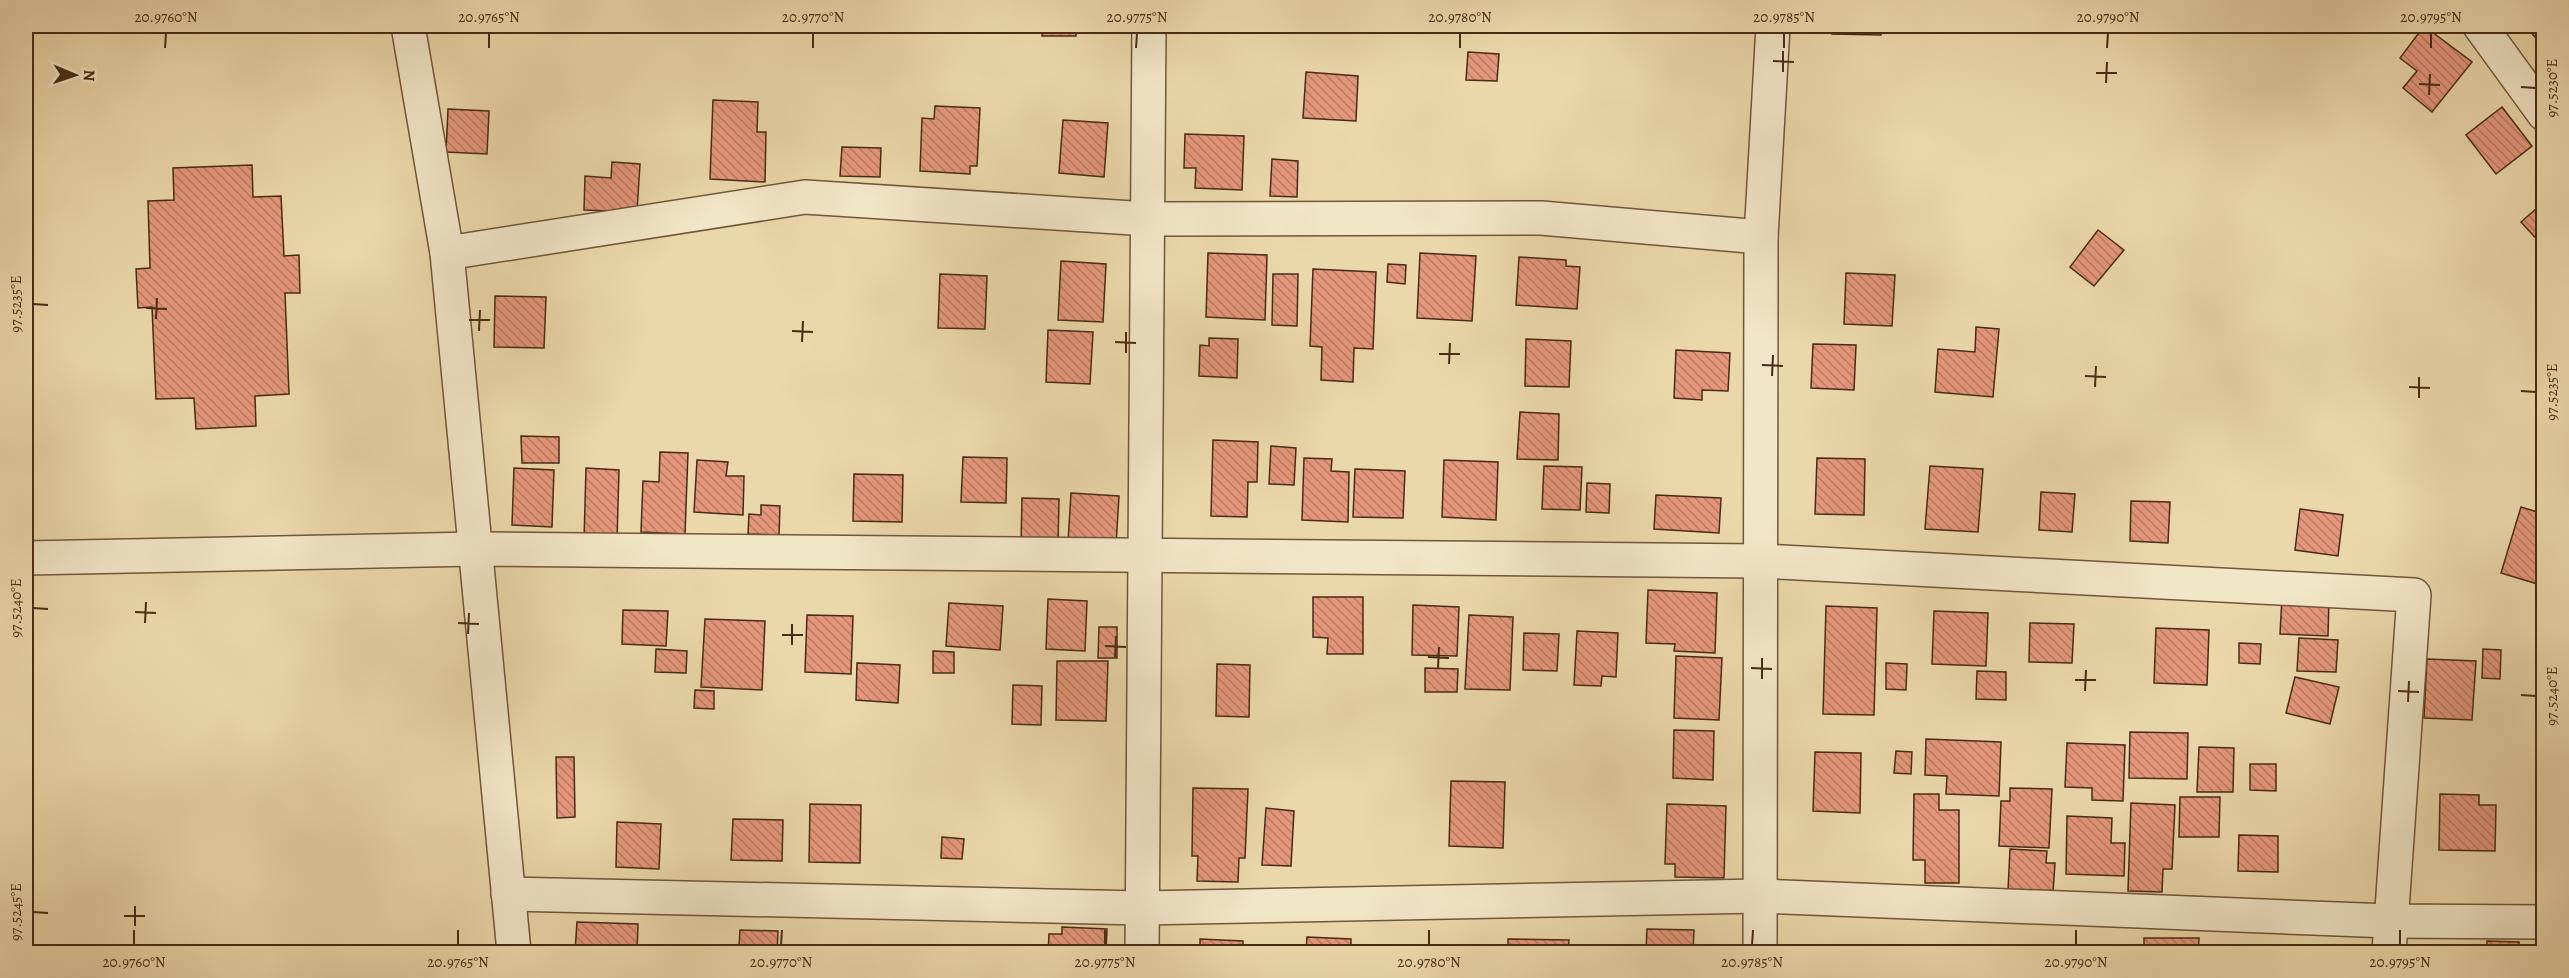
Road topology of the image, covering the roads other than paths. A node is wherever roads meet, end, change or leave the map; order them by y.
1 (408, 26) edge
2 (1149, 26) edge
3 (1773, 26) edge
4 (2480, 26) edge
5 (2544, 114) edge
6 (1148, 219) junction
7 (1761, 237) junction
8 (447, 253) junction
9 (475, 549) junction
10 (1145, 557) junction
11 (26, 558) edge
12 (1761, 561) junction
13 (508, 894) junction
14 (1760, 896) junction
15 (1142, 908) junction
16 (2390, 921) junction
17 (2544, 922) edge
18 (514, 952) edge
19 (1142, 952) edge
20 (1760, 952) edge
21 (2389, 952) edge

1 - 8 street
2 - 6 street
3 - 7 street
4 - 5 street
6 - 7 street
6 - 8 street
6 - 10 street
7 - 12 street
8 - 9 street
9 - 10 street
9 - 11 street
9 - 13 street
10 - 12 street
10 - 15 street
12 - 14 street
12 - 16 street
13 - 15 street
13 - 18 street
14 - 15 street
14 - 16 street
14 - 20 street
15 - 19 street
16 - 17 street
16 - 21 street

